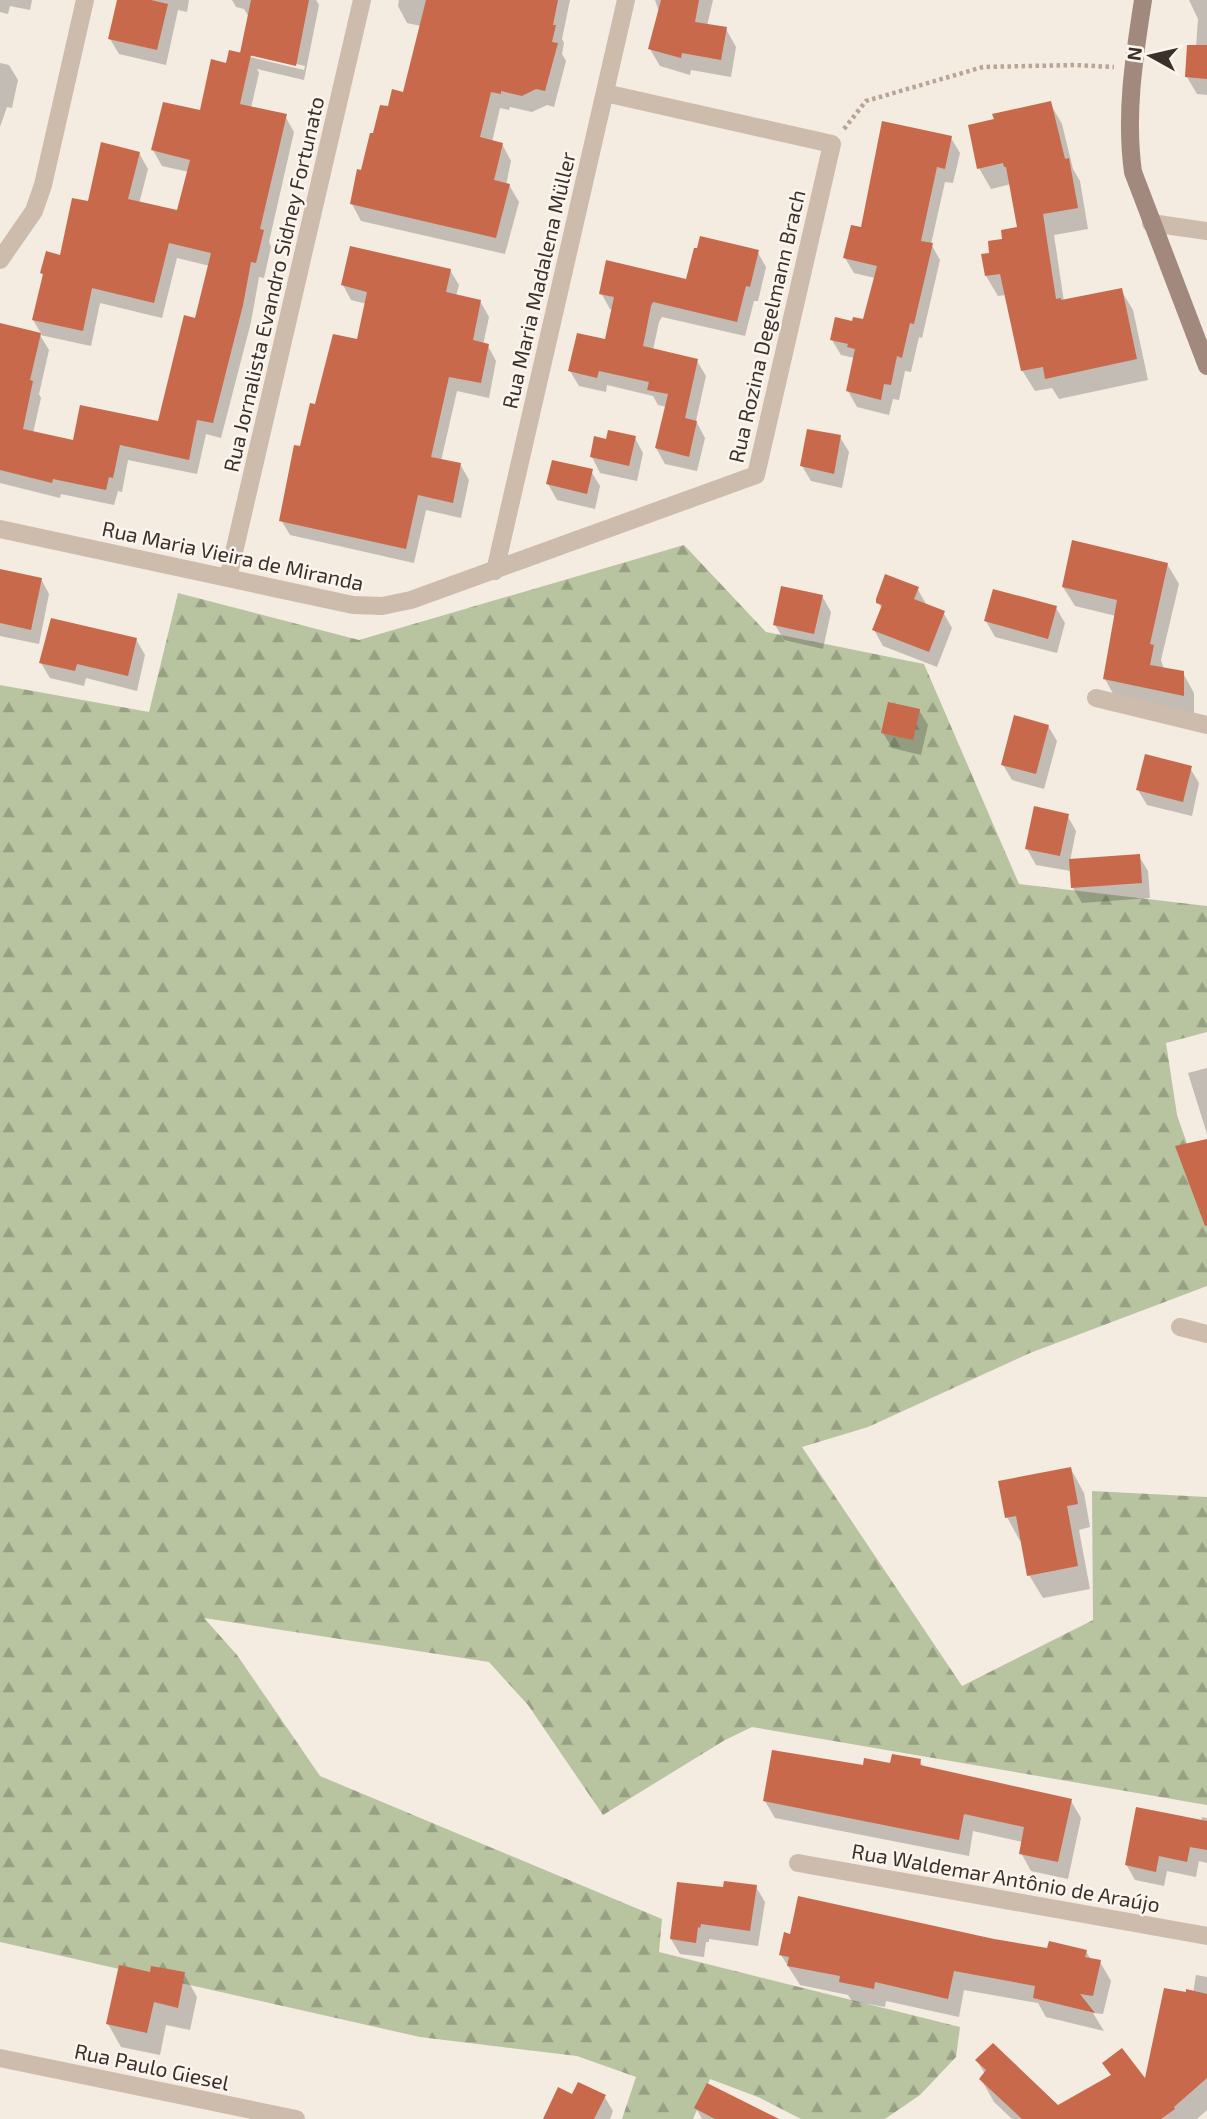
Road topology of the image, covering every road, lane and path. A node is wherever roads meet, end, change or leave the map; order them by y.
1 (85, 0) edge
2 (362, 0) edge
3 (626, 0) edge
4 (1143, 0) edge
5 (1133, 68) junction
6 (605, 93) junction
7 (832, 145) junction
8 (1151, 223) junction
9 (1207, 231) edge
10 (0, 260) edge
11 (1207, 366) edge
12 (0, 529) edge
13 (495, 571) junction
14 (228, 578) junction
15 (1096, 698) dead end
16 (1207, 725) edge
17 (1180, 1327) dead end
18 (1207, 1334) edge
19 (798, 1863) dead end
20 (1207, 1936) edge
21 (0, 2058) edge
22 (296, 2119) edge

1 - 10 street
2 - 14 street, Rua Jornalista Evandro Sidney Fortunato
3 - 6 street, Rua Maria Madalena Müller
4 - 5 main road
5 - 7 path
5 - 8 main road
6 - 7 street
6 - 13 street, Rua Maria Madalena Müller
7 - 13 street, Rua Rozina Degelmann Brach
8 - 9 street
8 - 11 main road
12 - 14 street, Rua Maria Vieira de Miranda
13 - 14 street, Rua Maria Vieira de Miranda
15 - 16 street
17 - 18 street
19 - 20 street, Rua Waldemar Antônio de Araújo
21 - 22 street, Rua Paulo Giesel

